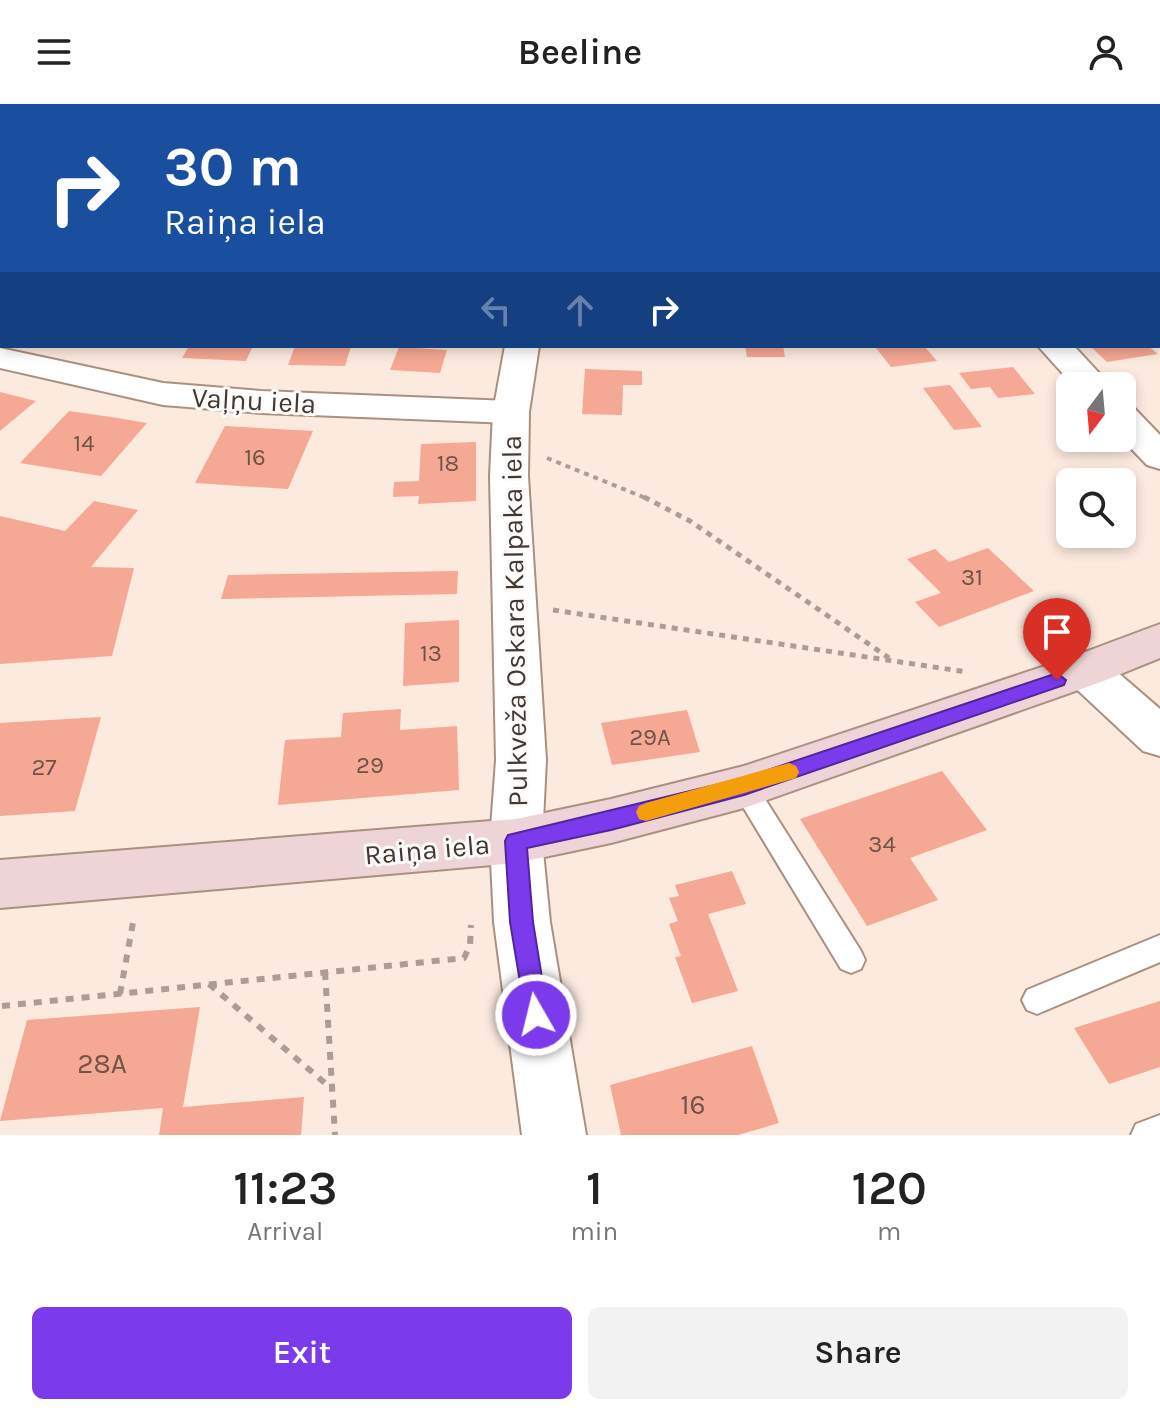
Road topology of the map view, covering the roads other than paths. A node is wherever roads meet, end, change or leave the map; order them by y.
1 (522, 348) edge
2 (1057, 348) edge
3 (0, 358) edge
4 (1080, 372) edge
5 (511, 412) junction
6 (1136, 432) edge
7 (1160, 457) edge
8 (1160, 640) edge
9 (1085, 670) junction
10 (1160, 737) edge
11 (744, 787) junction
12 (516, 841) junction
13 (0, 884) edge
14 (1160, 948) edge
15 (851, 960) dead end
16 (1037, 1000) dead end
17 (1160, 1131) edge
18 (554, 1135) edge
19 (1147, 1135) edge

1 - 5 street, Pulkveža Oskara Kalpaka iela
2 - 4 street
3 - 5 street, Vaļņu iela
5 - 12 street, Pulkveža Oskara Kalpaka iela
6 - 7 street
8 - 9 main road, Raiņa iela
9 - 10 street
9 - 11 main road, Raiņa iela
11 - 12 main road, Raiņa iela
11 - 15 lane
12 - 13 main road, Raiņa iela
12 - 18 street, Pulkveža Oskara Kalpaka iela
14 - 16 lane
17 - 19 lane

